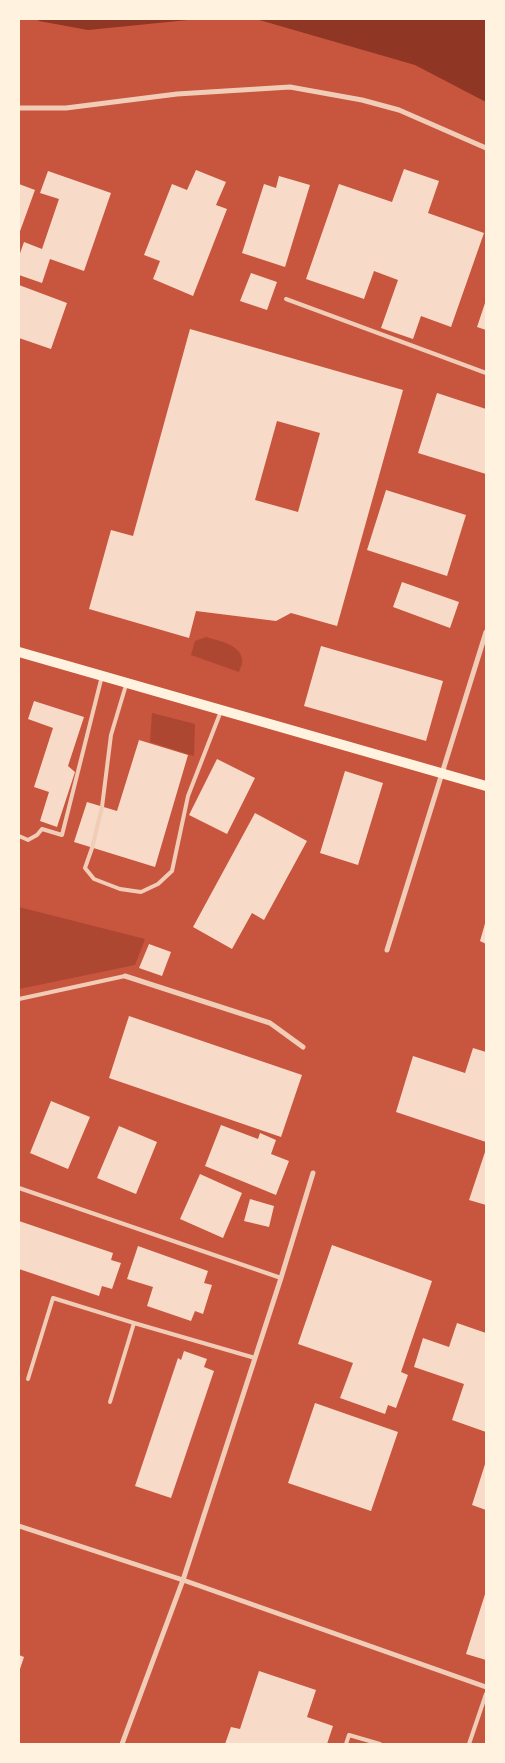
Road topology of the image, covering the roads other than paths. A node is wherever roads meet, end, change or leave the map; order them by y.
1 (19, 108) edge
2 (486, 148) edge
3 (286, 299) dead end
4 (486, 373) edge
5 (486, 632) edge
6 (19, 652) edge
7 (102, 676) junction
8 (126, 682) junction
9 (222, 710) junction
10 (442, 774) junction
11 (486, 786) edge
12 (19, 836) edge
13 (388, 950) dead end
14 (125, 976) joint
15 (19, 1000) edge
16 (303, 1047) dead end
17 (313, 1173) dead end
18 (19, 1188) edge
19 (281, 1278) junction
20 (134, 1324) junction
21 (254, 1358) junction
22 (28, 1379) dead end
23 (110, 1402) dead end
24 (19, 1526) edge
25 (183, 1580) junction
26 (486, 1687) edge
27 (486, 1694) edge
28 (122, 1744) edge
29 (346, 1744) edge
30 (380, 1744) edge
31 (469, 1744) edge

1 - 2 street
3 - 4 lane
5 - 10 street
6 - 7 main road
7 - 8 main road
7 - 12 lane
8 - 9 main road
8 - 9 lane
9 - 10 main road
10 - 11 main road
10 - 13 street
14 - 15 lane
14 - 16 street
17 - 19 street
18 - 19 lane
19 - 21 street
20 - 21 lane
20 - 22 lane
20 - 23 lane
21 - 25 street
24 - 25 street
25 - 26 street
25 - 28 street
27 - 31 lane
29 - 30 lane

